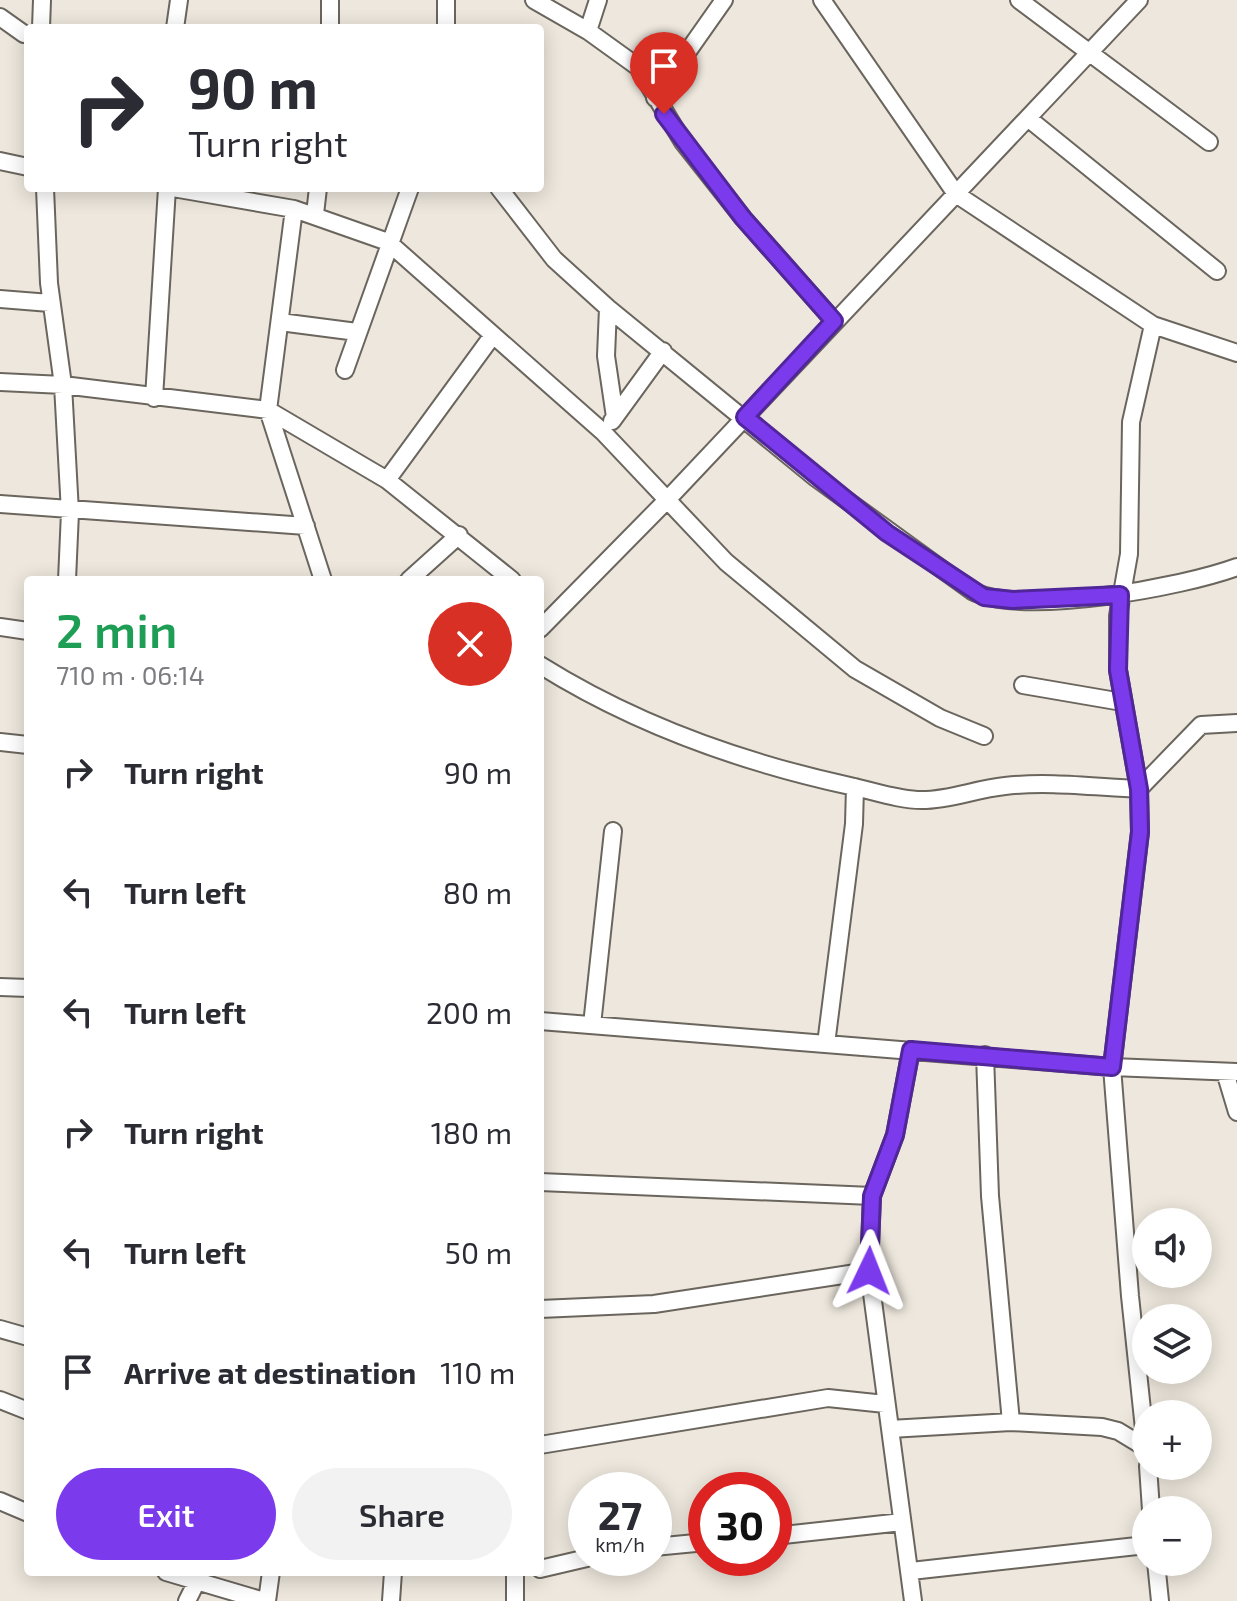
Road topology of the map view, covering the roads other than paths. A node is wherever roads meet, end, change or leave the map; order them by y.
1 (42, 0) edge
2 (179, 0) edge
3 (330, 0) edge
4 (446, 0) edge
5 (534, 0) edge
6 (598, 0) edge
7 (724, 0) edge
8 (822, 0) edge
9 (1019, 0) edge
10 (1139, 0) edge
11 (0, 17) edge
12 (41, 24) edge
13 (176, 24) edge
14 (330, 24) edge
15 (446, 24) edge
16 (588, 31) junction
17 (0, 32) edge
18 (24, 33) edge
19 (24, 34) edge
20 (1091, 52) junction
21 (655, 98) junction
22 (1029, 119) junction
23 (1209, 142) dead end
24 (0, 161) edge
25 (24, 166) edge
26 (45, 192) edge
27 (170, 192) edge
28 (194, 192) edge
29 (318, 192) edge
30 (408, 192) edge
31 (502, 192) edge
32 (956, 194) junction
33 (294, 209) junction
34 (315, 214) junction
35 (388, 242) junction
36 (1217, 271) dead end
37 (0, 299) edge
38 (50, 303) junction
39 (608, 308) junction
40 (834, 321) junction
41 (280, 322) junction
42 (1153, 325) junction
43 (357, 332) junction
44 (493, 335) junction
45 (663, 351) junction
46 (1237, 353) edge
47 (345, 370) dead end
48 (0, 382) edge
49 (63, 385) junction
50 (154, 398) junction
51 (268, 410) junction
52 (615, 417) junction
53 (745, 417) junction
54 (603, 432) junction
55 (387, 480) junction
56 (666, 501) junction
57 (0, 504) edge
58 (70, 512) junction
59 (306, 526) junction
60 (459, 535) junction
61 (1237, 567) edge
62 (67, 576) edge
63 (322, 576) edge
64 (413, 576) edge
65 (507, 576) edge
66 (1120, 595) junction
67 (544, 607) edge
68 (553, 615) junction
69 (544, 625) edge
70 (0, 627) edge
71 (24, 630) edge
72 (544, 667) edge
73 (1023, 685) dead end
74 (1122, 702) junction
75 (1237, 723) edge
76 (984, 736) dead end
77 (0, 742) edge
78 (24, 745) edge
79 (855, 787) junction
80 (1139, 789) junction
81 (613, 831) dead end
82 (0, 987) edge
83 (24, 988) edge
84 (544, 1021) edge
85 (592, 1025) junction
86 (826, 1044) junction
87 (911, 1050) junction
88 (985, 1055) junction
89 (1112, 1067) junction
90 (1231, 1072) edge
91 (1237, 1112) edge
92 (544, 1182) edge
93 (872, 1196) junction
94 (869, 1271) junction
95 (544, 1309) edge
96 (0, 1329) edge
97 (24, 1336) edge
98 (0, 1400) edge
99 (1141, 1400) edge
100 (885, 1404) junction
101 (24, 1409) edge
102 (1011, 1422) junction
103 (890, 1429) junction
104 (1132, 1441) edge
105 (544, 1444) edge
106 (0, 1501) edge
107 (24, 1511) edge
108 (902, 1522) junction
109 (792, 1534) edge
110 (1132, 1547) edge
111 (568, 1562) edge
112 (544, 1568) edge
113 (911, 1571) junction
114 (180, 1576) edge
115 (270, 1576) edge
116 (393, 1576) edge
117 (519, 1576) edge
118 (1157, 1576) edge
119 (197, 1581) junction
120 (187, 1601) edge
121 (266, 1601) edge
122 (391, 1601) edge
123 (515, 1601) edge
124 (913, 1601) edge
125 (1160, 1601) edge

1 - 12 street
2 - 13 street
3 - 14 street
4 - 15 street
5 - 16 street
6 - 16 street
7 - 21 street
8 - 32 street
9 - 20 street
10 - 20 street
11 - 18 street
16 - 21 street
17 - 19 street
20 - 22 street
20 - 23 street
21 - 40 street
22 - 32 street
22 - 36 street
24 - 25 street
26 - 38 street
27 - 50 street
28 - 33 street
29 - 34 street
30 - 35 street
31 - 39 street
32 - 40 street
32 - 42 street
33 - 34 street
33 - 41 street
34 - 35 street
35 - 43 street
35 - 44 street
37 - 38 street
38 - 49 street
39 - 45 street
39 - 52 street
40 - 53 street
41 - 43 street
41 - 51 street
42 - 46 street
42 - 66 street
43 - 47 street
44 - 54 street
44 - 55 street
45 - 52 street
45 - 53 street
48 - 49 street
49 - 50 street
49 - 58 street
50 - 51 street
51 - 55 street
51 - 59 street
52 - 54 street
53 - 56 street
53 - 66 street
54 - 56 street
55 - 60 street
56 - 68 street
56 - 76 street
57 - 58 street
58 - 59 street
58 - 62 street
59 - 63 street
60 - 64 street
60 - 65 street
61 - 66 street
66 - 74 street
67 - 68 street
68 - 69 street
70 - 71 street
72 - 79 street
73 - 74 street
74 - 80 street
75 - 80 street
77 - 78 street
79 - 80 street
79 - 86 street
80 - 89 street
81 - 85 street
82 - 83 street
84 - 85 street
85 - 86 street
86 - 87 street
87 - 88 street
87 - 93 street
88 - 89 street
88 - 102 street
89 - 90 street
89 - 99 street
90 - 91 street
92 - 93 street
93 - 94 street
94 - 95 street
94 - 100 street
96 - 97 street
98 - 101 street
100 - 103 street
100 - 105 street
102 - 103 street
102 - 104 street
103 - 108 street
106 - 107 street
108 - 109 street
108 - 113 street
110 - 113 street
111 - 112 street
113 - 124 street
114 - 119 street
115 - 121 street
116 - 122 street
117 - 123 street
118 - 125 street
119 - 120 street
119 - 121 street

